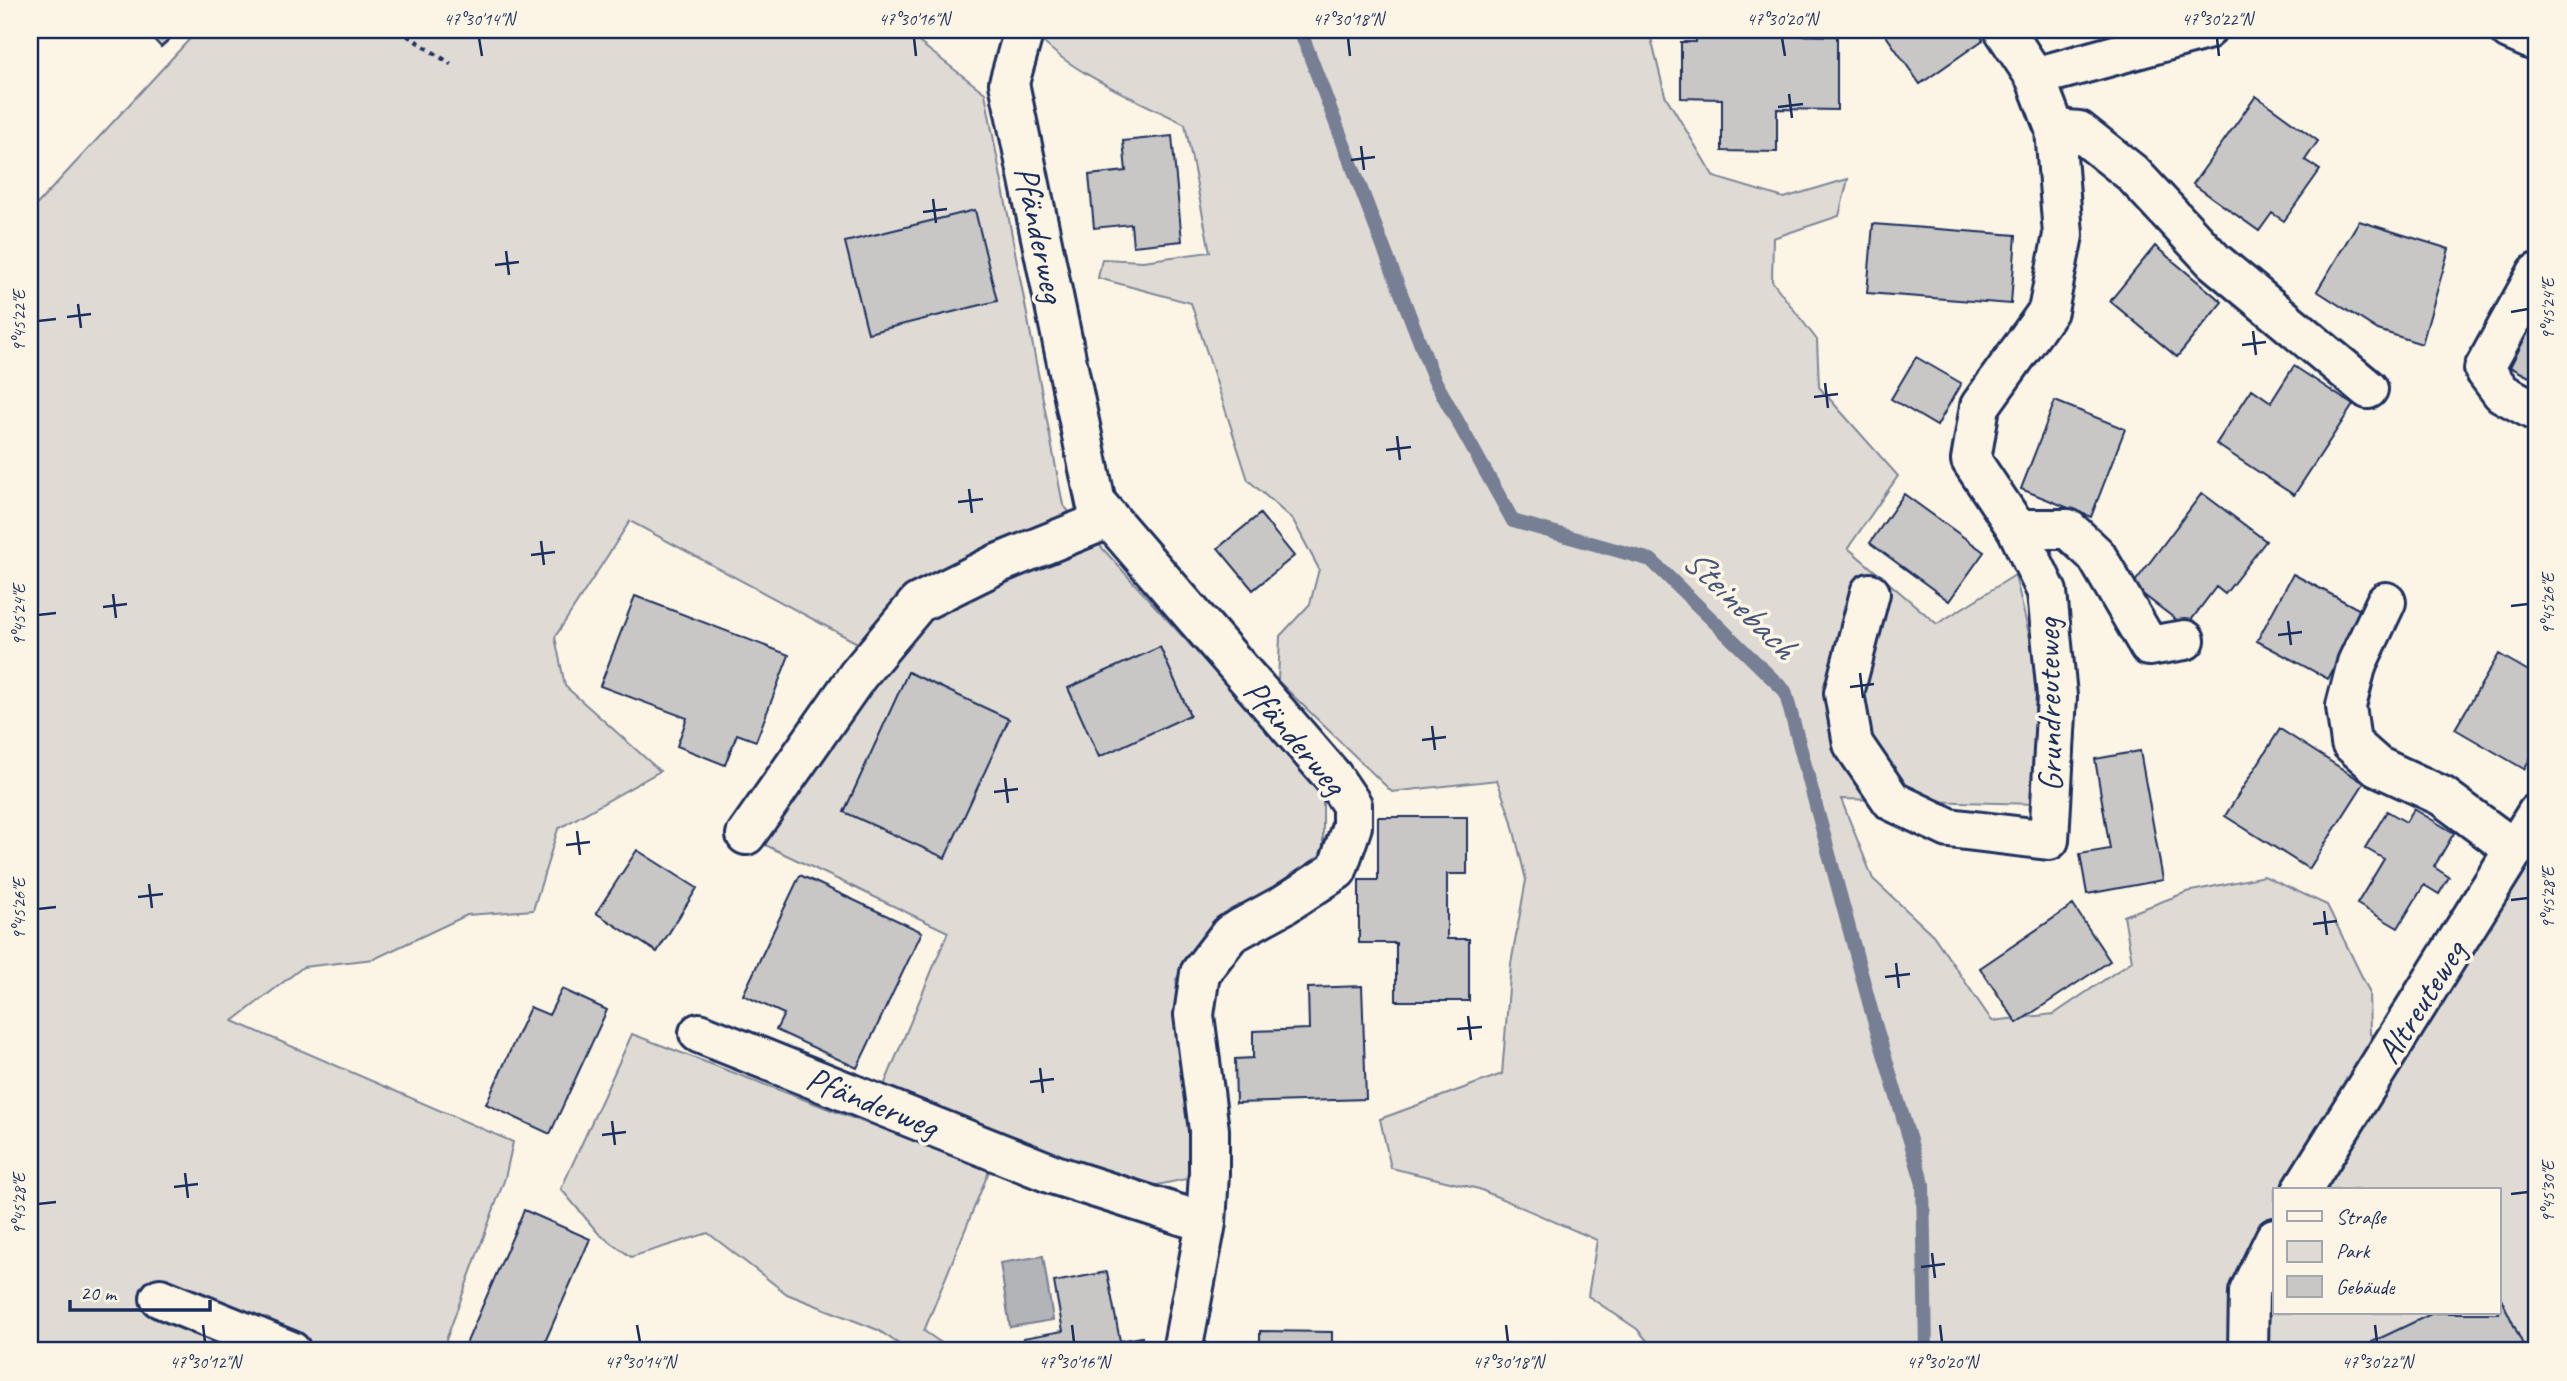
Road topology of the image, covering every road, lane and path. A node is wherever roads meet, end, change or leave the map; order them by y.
1 (399, 30) edge
2 (1024, 30) edge
3 (2004, 30) edge
4 (2206, 30) edge
5 (2509, 30) edge
6 (2537, 42) edge
7 (451, 64) dead end
8 (2035, 77) junction
9 (2055, 129) junction
10 (2537, 273) edge
11 (2368, 389) dead end
12 (2537, 412) edge
13 (1108, 519) junction
14 (2017, 529) junction
15 (1870, 593) dead end
16 (2386, 602) dead end
17 (2185, 640) dead end
18 (2537, 813) edge
19 (746, 835) dead end
20 (2515, 850) junction
21 (699, 1033) dead end
22 (2303, 1188) edge
23 (1206, 1223) junction
24 (2273, 1242) edge
25 (160, 1298) dead end
26 (291, 1351) edge
27 (1182, 1351) edge
28 (2248, 1351) edge

1 - 7 path
2 - 13 street, Pfänderweg
3 - 8 street, Grundreuteweg
4 - 8 street
5 - 6 street
8 - 9 street, Grundreuteweg
9 - 11 street
9 - 14 street, Grundreuteweg
10 - 12 street
13 - 19 street
13 - 23 street, Pfänderweg
14 - 15 street, Grundreuteweg
14 - 17 street
16 - 20 street
18 - 20 street, Altreuteweg
20 - 22 street, Altreuteweg
21 - 23 street, Pfänderweg
23 - 27 street, Pfänderweg
24 - 28 street
25 - 26 street

